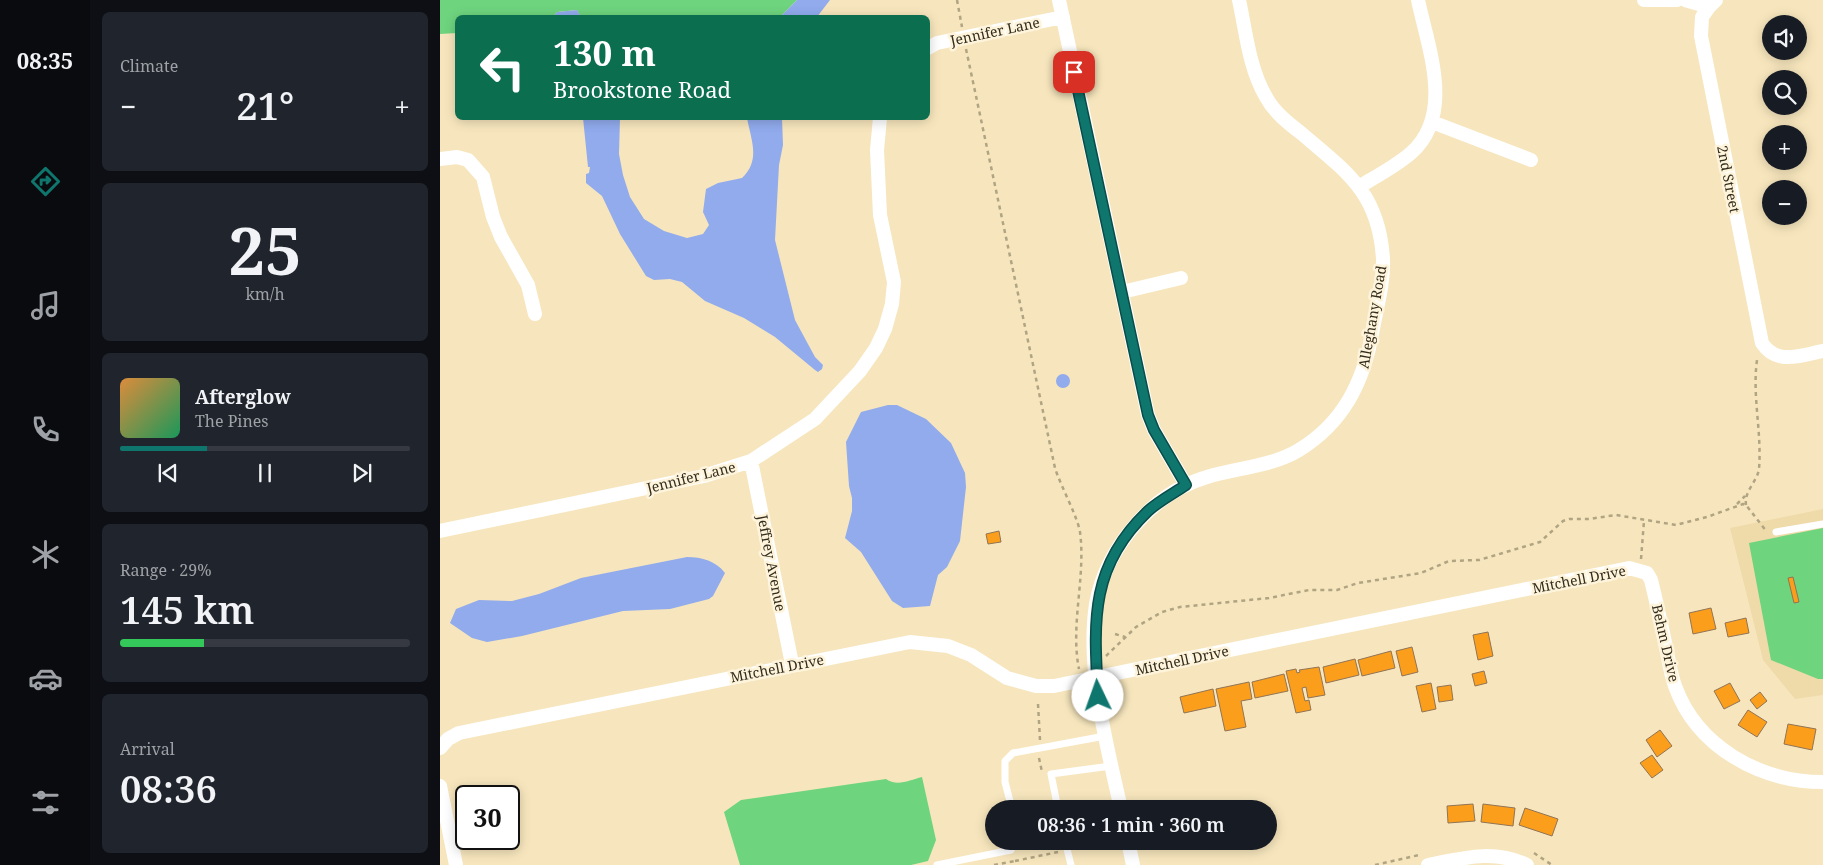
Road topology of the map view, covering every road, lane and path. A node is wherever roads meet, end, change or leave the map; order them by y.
1 (957, 0) edge
2 (1059, 0) edge
3 (1240, 0) edge
4 (1418, 0) edge
5 (1644, 0) edge
6 (1677, 0) edge
7 (1686, 0) edge
8 (1713, 4) edge
9 (1063, 17) junction
10 (964, 38) junction
11 (930, 47) edge
12 (880, 120) edge
13 (1432, 122) junction
14 (440, 159) edge
15 (1531, 160) dead end
16 (1360, 186) junction
17 (1181, 278) dead end
18 (1122, 292) junction
19 (535, 314) dead end
20 (1768, 351) junction
21 (1823, 351) edge
22 (752, 461) junction
23 (1186, 485) junction
24 (1748, 493) junction
25 (1746, 504) junction
26 (1735, 505) junction
27 (1644, 521) junction
28 (1823, 524) edge
29 (440, 531) edge
30 (1776, 532) joint
31 (1643, 565) junction
32 (1115, 634) dead end
33 (1125, 637) junction
34 (1095, 660) junction
35 (1078, 663) junction
36 (792, 664) junction
37 (1097, 677) junction
38 (1082, 680) junction
39 (1105, 736) junction
40 (441, 747) edge
41 (1112, 766) junction
42 (1823, 782) edge
43 (440, 786) edge
44 (1010, 800) edge
45 (1056, 800) edge
46 (1119, 800) edge
47 (1011, 850) edge
48 (1068, 850) edge
49 (1130, 850) edge
50 (1060, 851) dead end
51 (1015, 861) dead end
52 (456, 865) edge
53 (937, 865) edge
54 (1071, 865) edge
55 (1133, 865) edge
56 (1428, 865) edge
57 (1527, 865) edge

1 - 10 path
2 - 9 street
3 - 16 street, Alleghany Road
4 - 13 street
5 - 6 street
7 - 8 street
8 - 20 street, 2nd Street
9 - 10 street, Jennifer Lane
9 - 18 street
10 - 11 street, Jennifer Lane
10 - 35 path
12 - 22 street, Jennifer Lane
13 - 15 street
13 - 16 street
14 - 19 street
16 - 23 street, Alleghany Road
17 - 18 street
18 - 23 street
20 - 21 street
20 - 24 path
22 - 29 street, Jennifer Lane
22 - 36 street, Jeffrey Avenue
23 - 34 street, Alleghany Road
24 - 25 path
24 - 26 path
25 - 26 path
25 - 30 path
26 - 27 path
27 - 31 path
27 - 33 path
28 - 30 lane
31 - 37 street, Mitchell Drive
31 - 42 street, Behm Drive
32 - 33 path
33 - 34 path
34 - 35 path
34 - 37 street, Alleghany Road
35 - 38 path
36 - 38 street, Mitchell Drive
36 - 40 street, Mitchell Drive
37 - 38 street, Mitchell Drive
37 - 39 street, Alleghany Road
39 - 41 street, Alleghany Road
39 - 44 lane
41 - 45 lane
41 - 46 street, Alleghany Road
43 - 52 street
47 - 53 lane
48 - 54 lane
49 - 55 street
50 - 51 path
56 - 57 street

